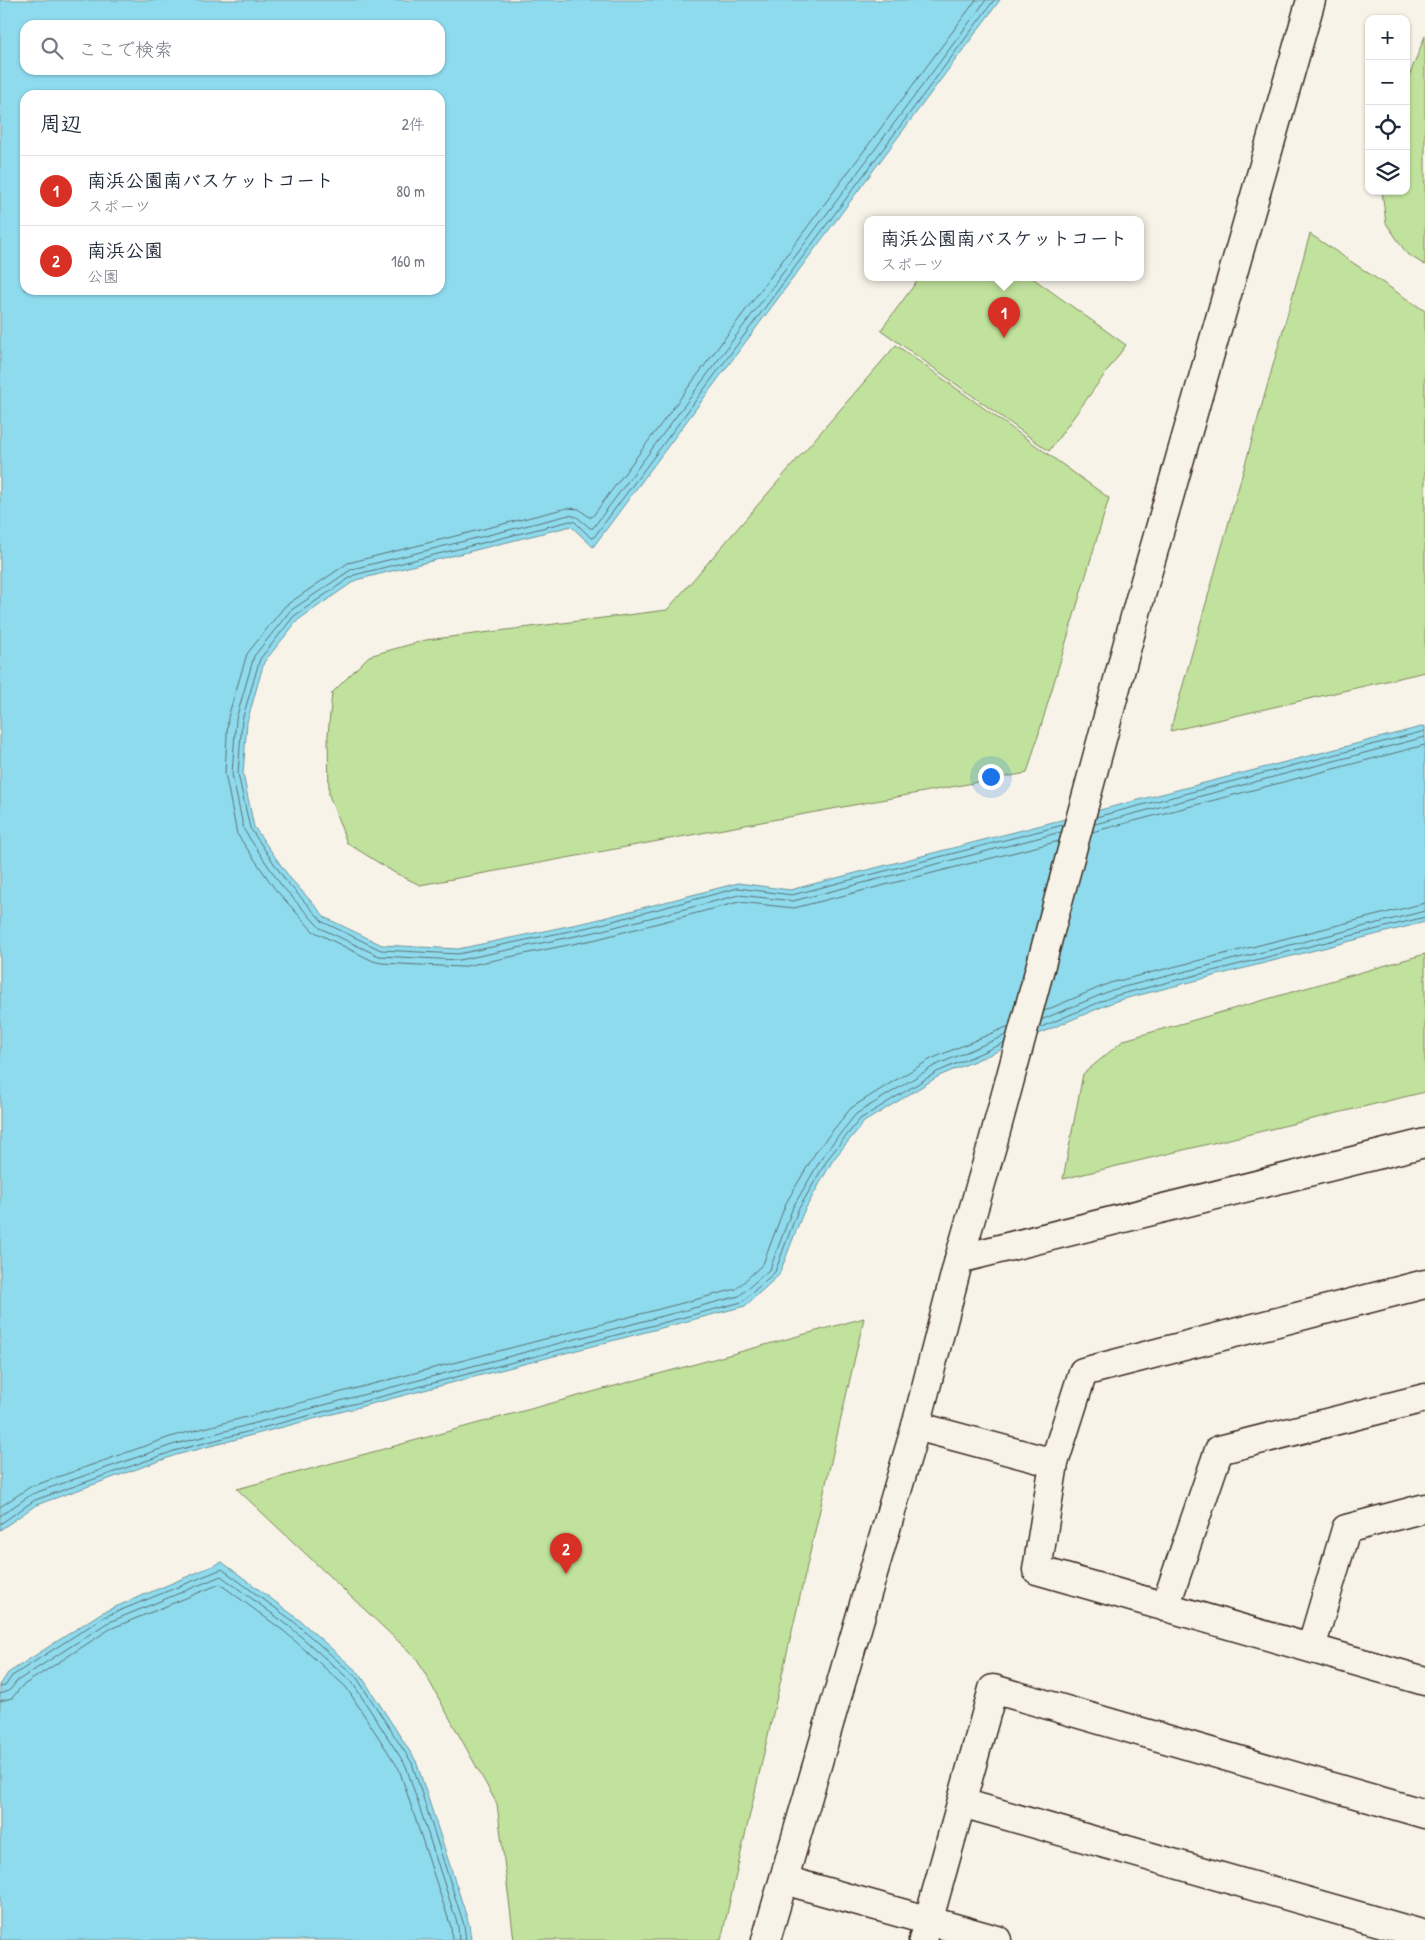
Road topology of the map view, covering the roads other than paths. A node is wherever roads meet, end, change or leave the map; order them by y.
1 (1311, 0) edge
2 (1425, 1142) edge
3 (958, 1259) junction
4 (1425, 1284) edge
5 (1425, 1398) edge
6 (916, 1426) junction
7 (1054, 1463) junction
8 (1425, 1508) edge
9 (1166, 1607) junction
10 (1311, 1648) junction
11 (1425, 1681) edge
12 (962, 1803) junction
13 (1425, 1814) edge
14 (784, 1880) junction
15 (926, 1931) edge
16 (1425, 1934) edge
17 (766, 1940) edge
18 (997, 1940) edge

1 - 3 street
2 - 3 street
3 - 6 street
4 - 7 street
5 - 9 street
6 - 7 street
6 - 14 street
7 - 9 street
8 - 10 street
9 - 10 street
10 - 11 street
12 - 13 street
12 - 15 street
12 - 16 street
14 - 15 street
14 - 17 street
15 - 18 street

